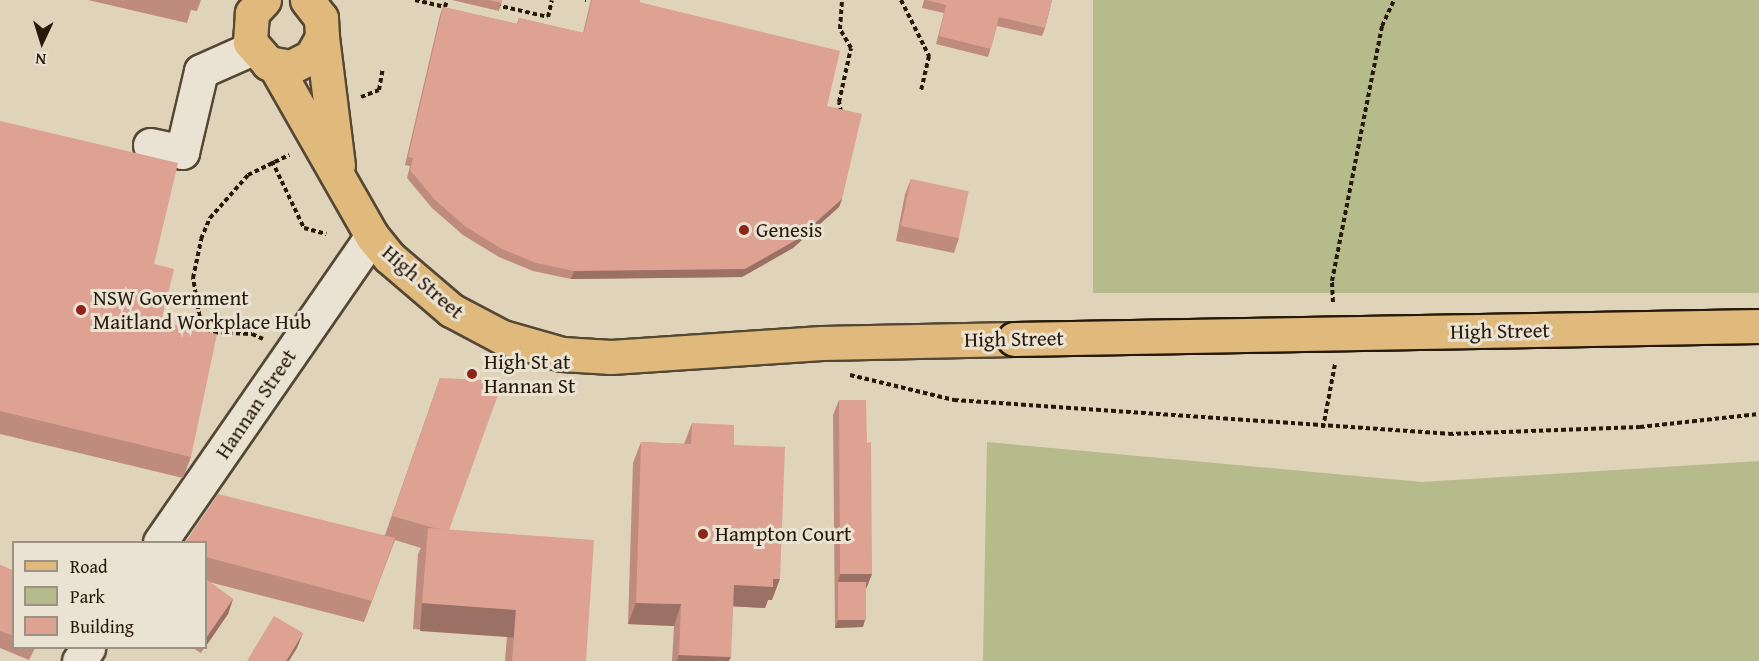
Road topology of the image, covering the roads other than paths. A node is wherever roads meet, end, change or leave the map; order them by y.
1 (255, 4) edge
2 (318, 12) edge
3 (264, 57) junction
4 (150, 146) dead end
5 (340, 181) junction
6 (372, 236) junction
7 (1759, 326) edge
8 (161, 541) edge

1 - 3 main road
2 - 3 main road
2 - 5 main road, High Street
3 - 4 street
3 - 5 main road, High Street
5 - 6 main road, High Street
6 - 7 main road, High Street, bridge
6 - 8 street, Hannan Street

